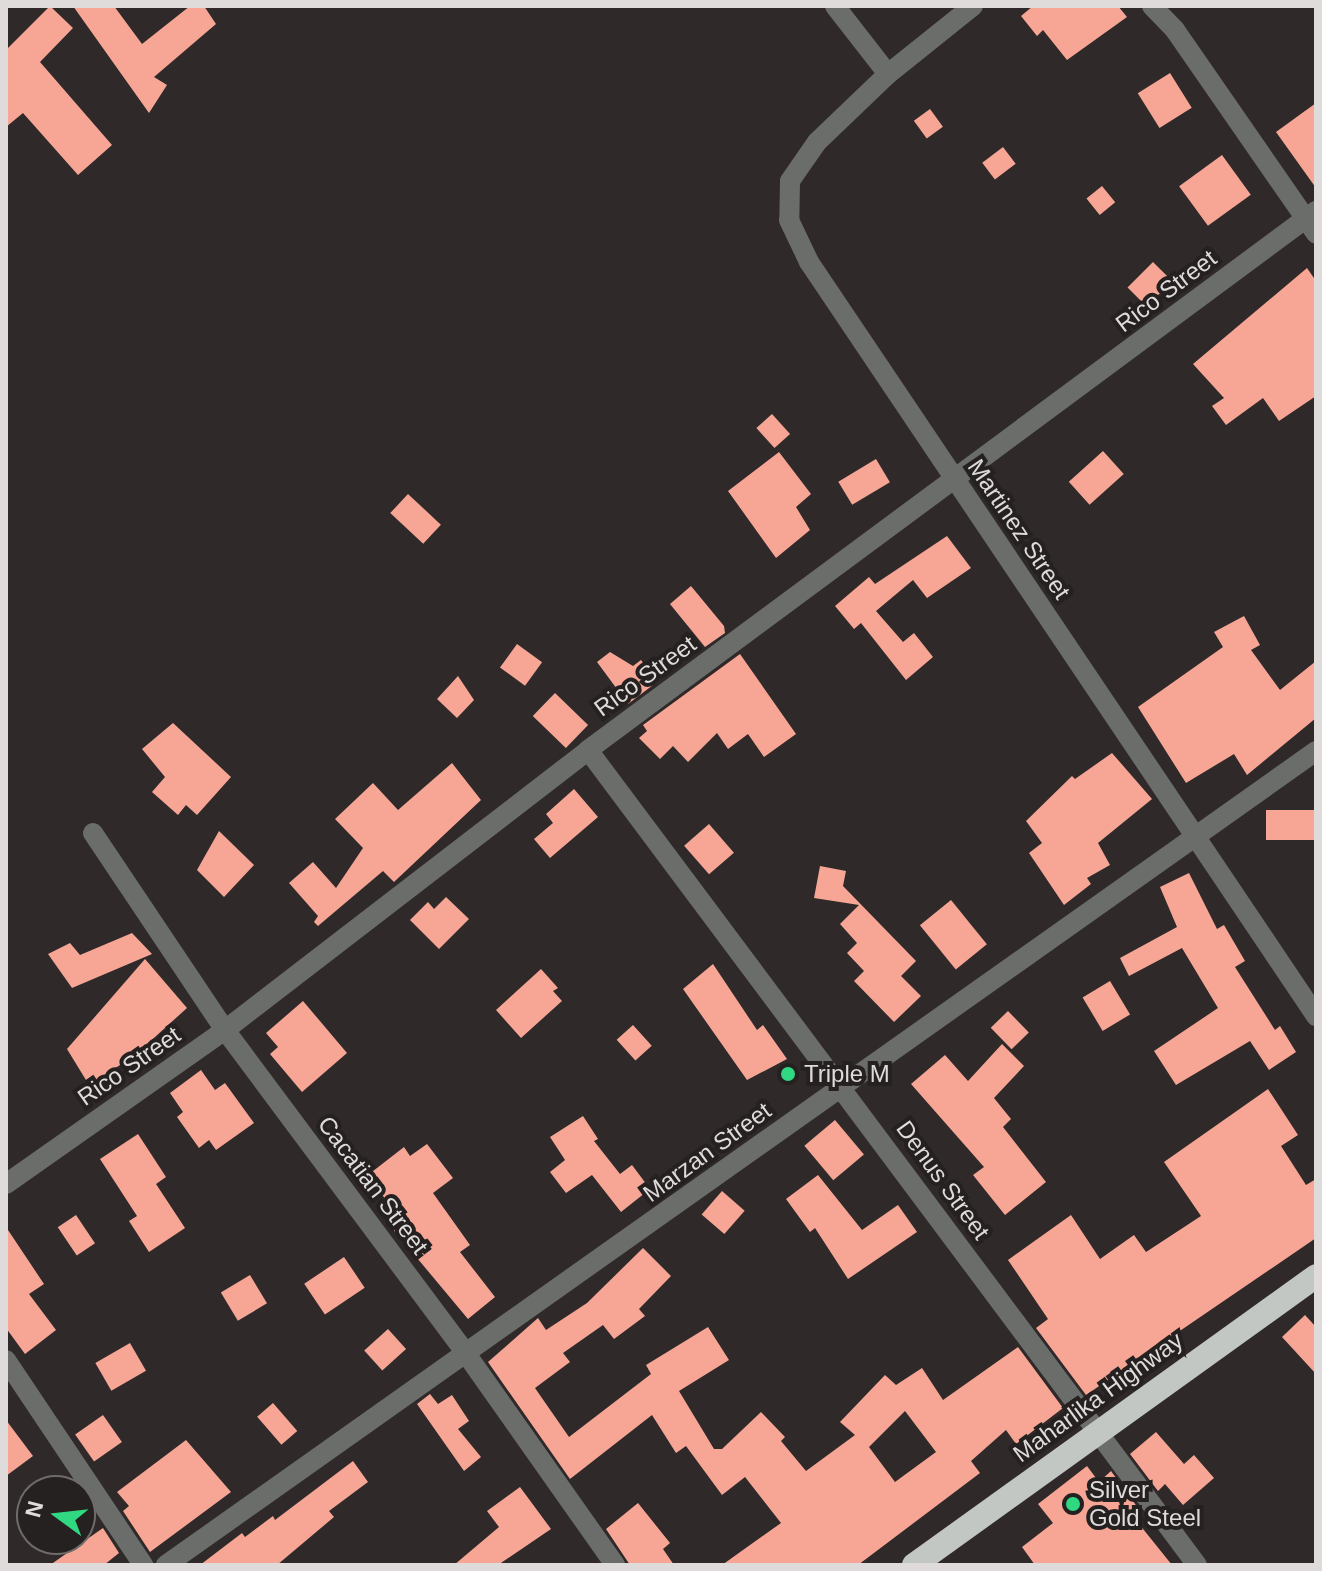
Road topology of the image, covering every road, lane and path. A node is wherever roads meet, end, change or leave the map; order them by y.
1 (835, 6) edge
2 (973, 6) edge
3 (1152, 6) edge
4 (888, 74) junction
5 (1312, 221) edge
6 (955, 481) junction
7 (588, 750) junction
8 (1316, 751) edge
9 (93, 833) dead end
10 (1196, 837) junction
11 (1316, 1016) edge
12 (225, 1030) junction
13 (843, 1087) junction
14 (6, 1184) edge
15 (1316, 1276) edge
16 (467, 1355) junction
17 (6, 1360) edge
18 (1095, 1434) junction
19 (143, 1565) edge
20 (166, 1565) edge
21 (615, 1565) edge
22 (914, 1565) edge
23 (1197, 1565) edge

1 - 4 street
2 - 4 street, Martinez Street
3 - 5 street
4 - 6 street, Martinez Street
5 - 6 street, Rico Street
6 - 7 street, Rico Street
6 - 10 street, Martinez Street
7 - 12 street, Rico Street
7 - 13 street, Denus Street
8 - 10 street, Marzan Street
9 - 12 street, Cacatian Street
10 - 11 street, Martinez Street
10 - 13 street, Marzan Street
12 - 14 street, Rico Street
12 - 16 street, Cacatian Street
13 - 16 street, Marzan Street
13 - 18 street, Denus Street
15 - 18 highway, Maharlika Highway
16 - 20 street, Marzan Street
16 - 21 street, Cacatian Street
17 - 19 street
18 - 22 highway, Maharlika Highway
18 - 23 street, Denus Street

